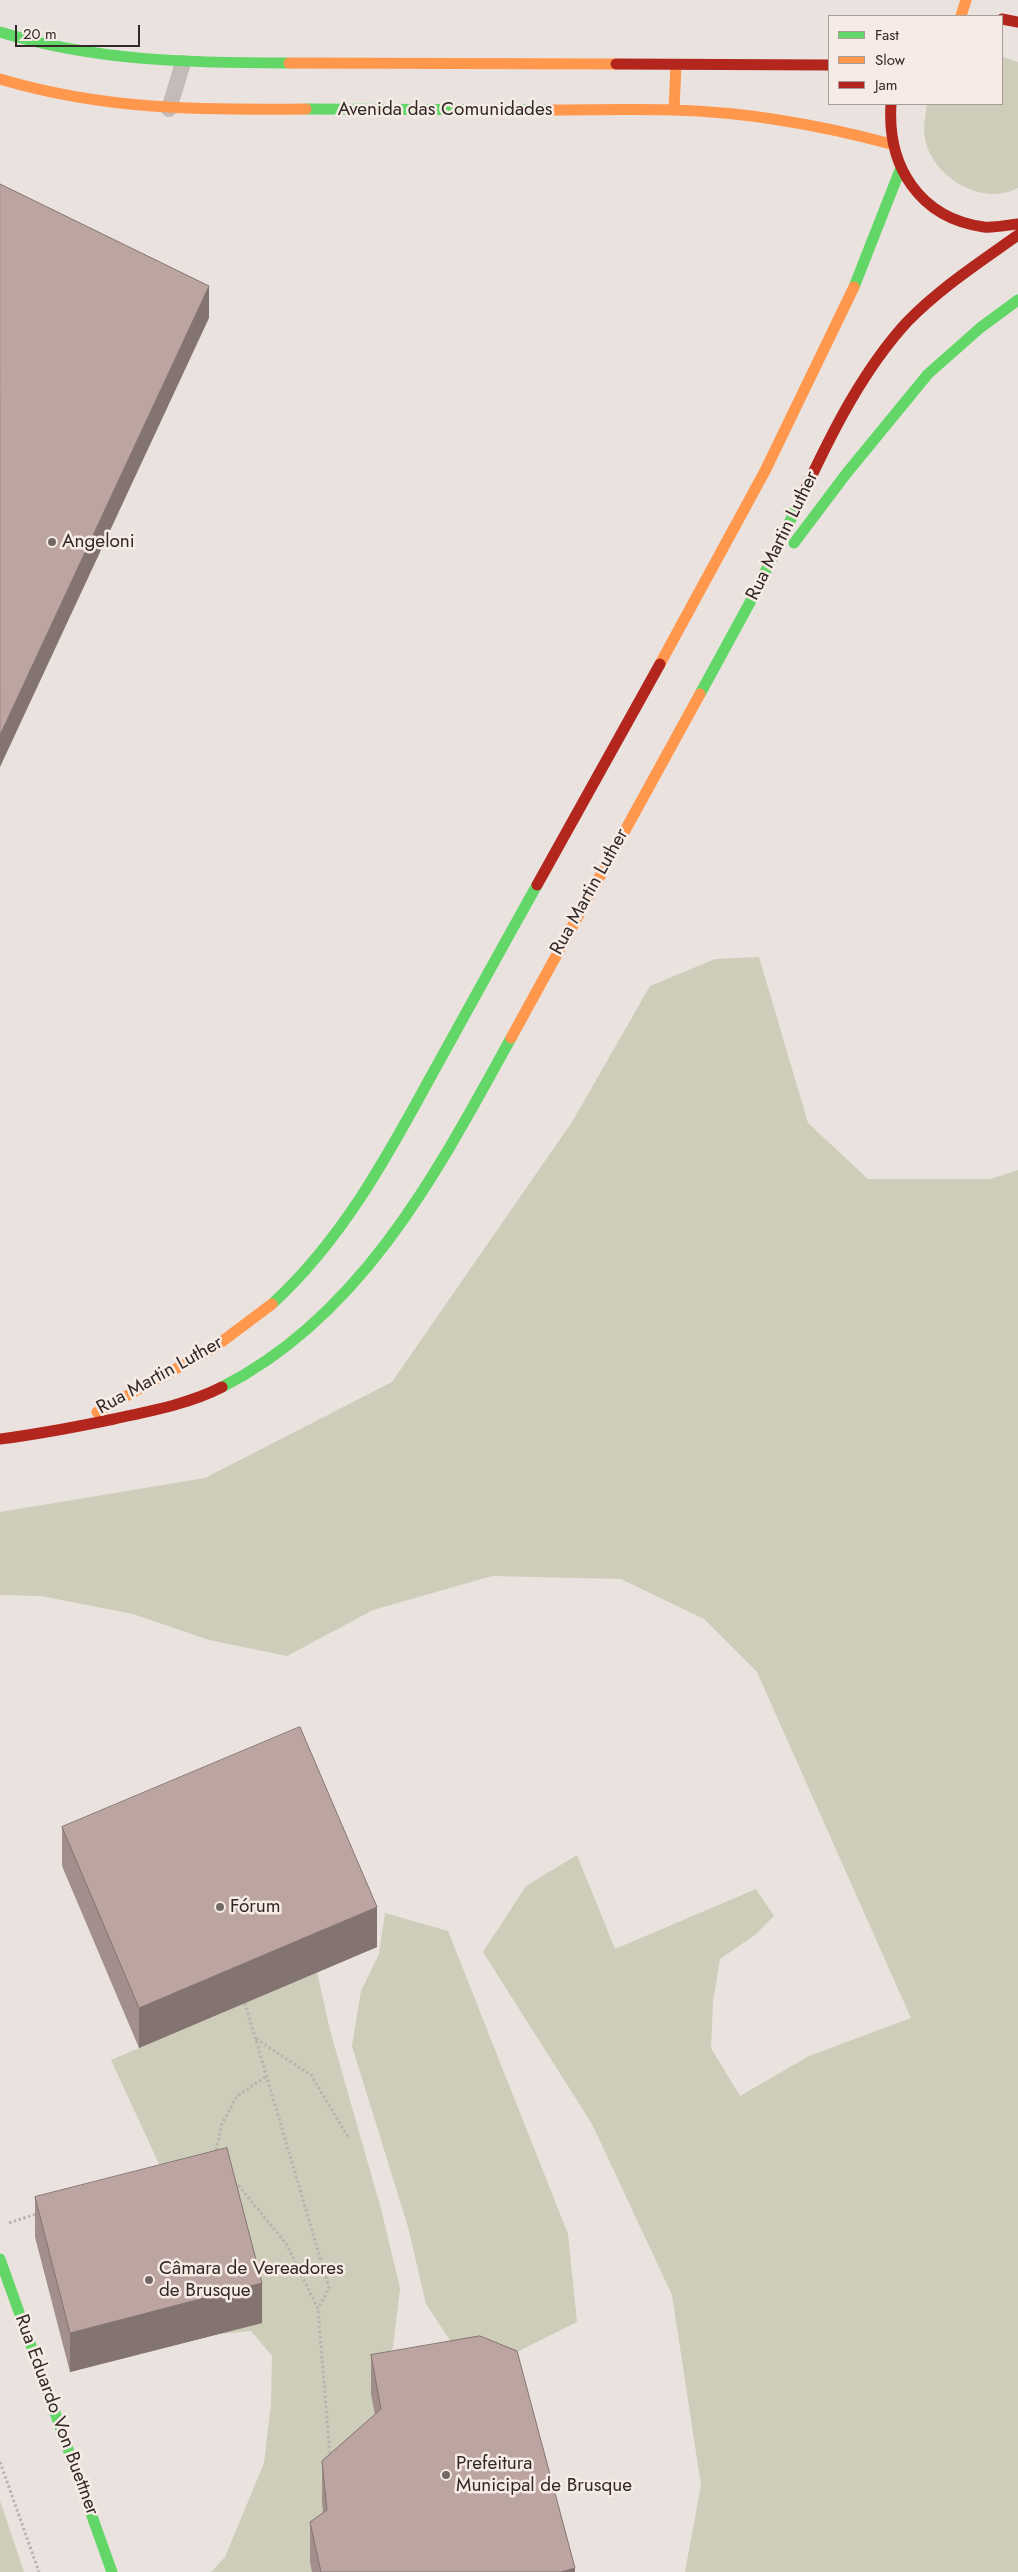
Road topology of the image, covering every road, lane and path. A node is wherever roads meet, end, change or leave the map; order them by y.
1 (966, 0) edge
2 (961, 15) edge
3 (1003, 20) edge
4 (1018, 22) edge
5 (0, 32) edge
6 (183, 63) junction
7 (676, 65) junction
8 (828, 65) edge
9 (0, 79) edge
10 (891, 105) edge
11 (169, 109) junction
12 (674, 110) junction
13 (891, 144) junction
14 (900, 170) junction
15 (1018, 224) edge
16 (1018, 235) edge
17 (1018, 300) edge
18 (746, 612) junction
19 (60, 1430) junction
20 (0, 1439) edge
21 (245, 2003) dead end
22 (256, 2039) junction
23 (267, 2076) junction
24 (348, 2137) dead end
25 (213, 2162) edge
26 (232, 2182) edge
27 (47, 2210) edge
28 (0, 2226) edge
29 (0, 2258) edge
30 (318, 2309) junction
31 (0, 2462) edge
32 (331, 2464) edge
33 (39, 2572) edge
34 (112, 2572) edge

1 - 2 main road
3 - 4 main road
5 - 6 main road
6 - 7 main road
6 - 11 lane
7 - 8 main road
7 - 12 main road
9 - 11 main road, Avenida das Comunidades
10 - 13 main road
11 - 12 main road, Avenida das Comunidades
12 - 13 main road, Avenida das Comunidades
13 - 14 main road
14 - 15 main road
14 - 19 main road, Rua Martin Luther
16 - 18 main road, Rua Martin Luther
17 - 18 main road
18 - 19 main road, Rua Martin Luther
19 - 20 main road, Rua Martin Luther
21 - 22 path
22 - 23 path
22 - 24 path
23 - 25 path
23 - 30 path
26 - 30 path
27 - 28 path
29 - 34 main road, Rua Eduardo Von Buettner
30 - 32 path
31 - 33 path

